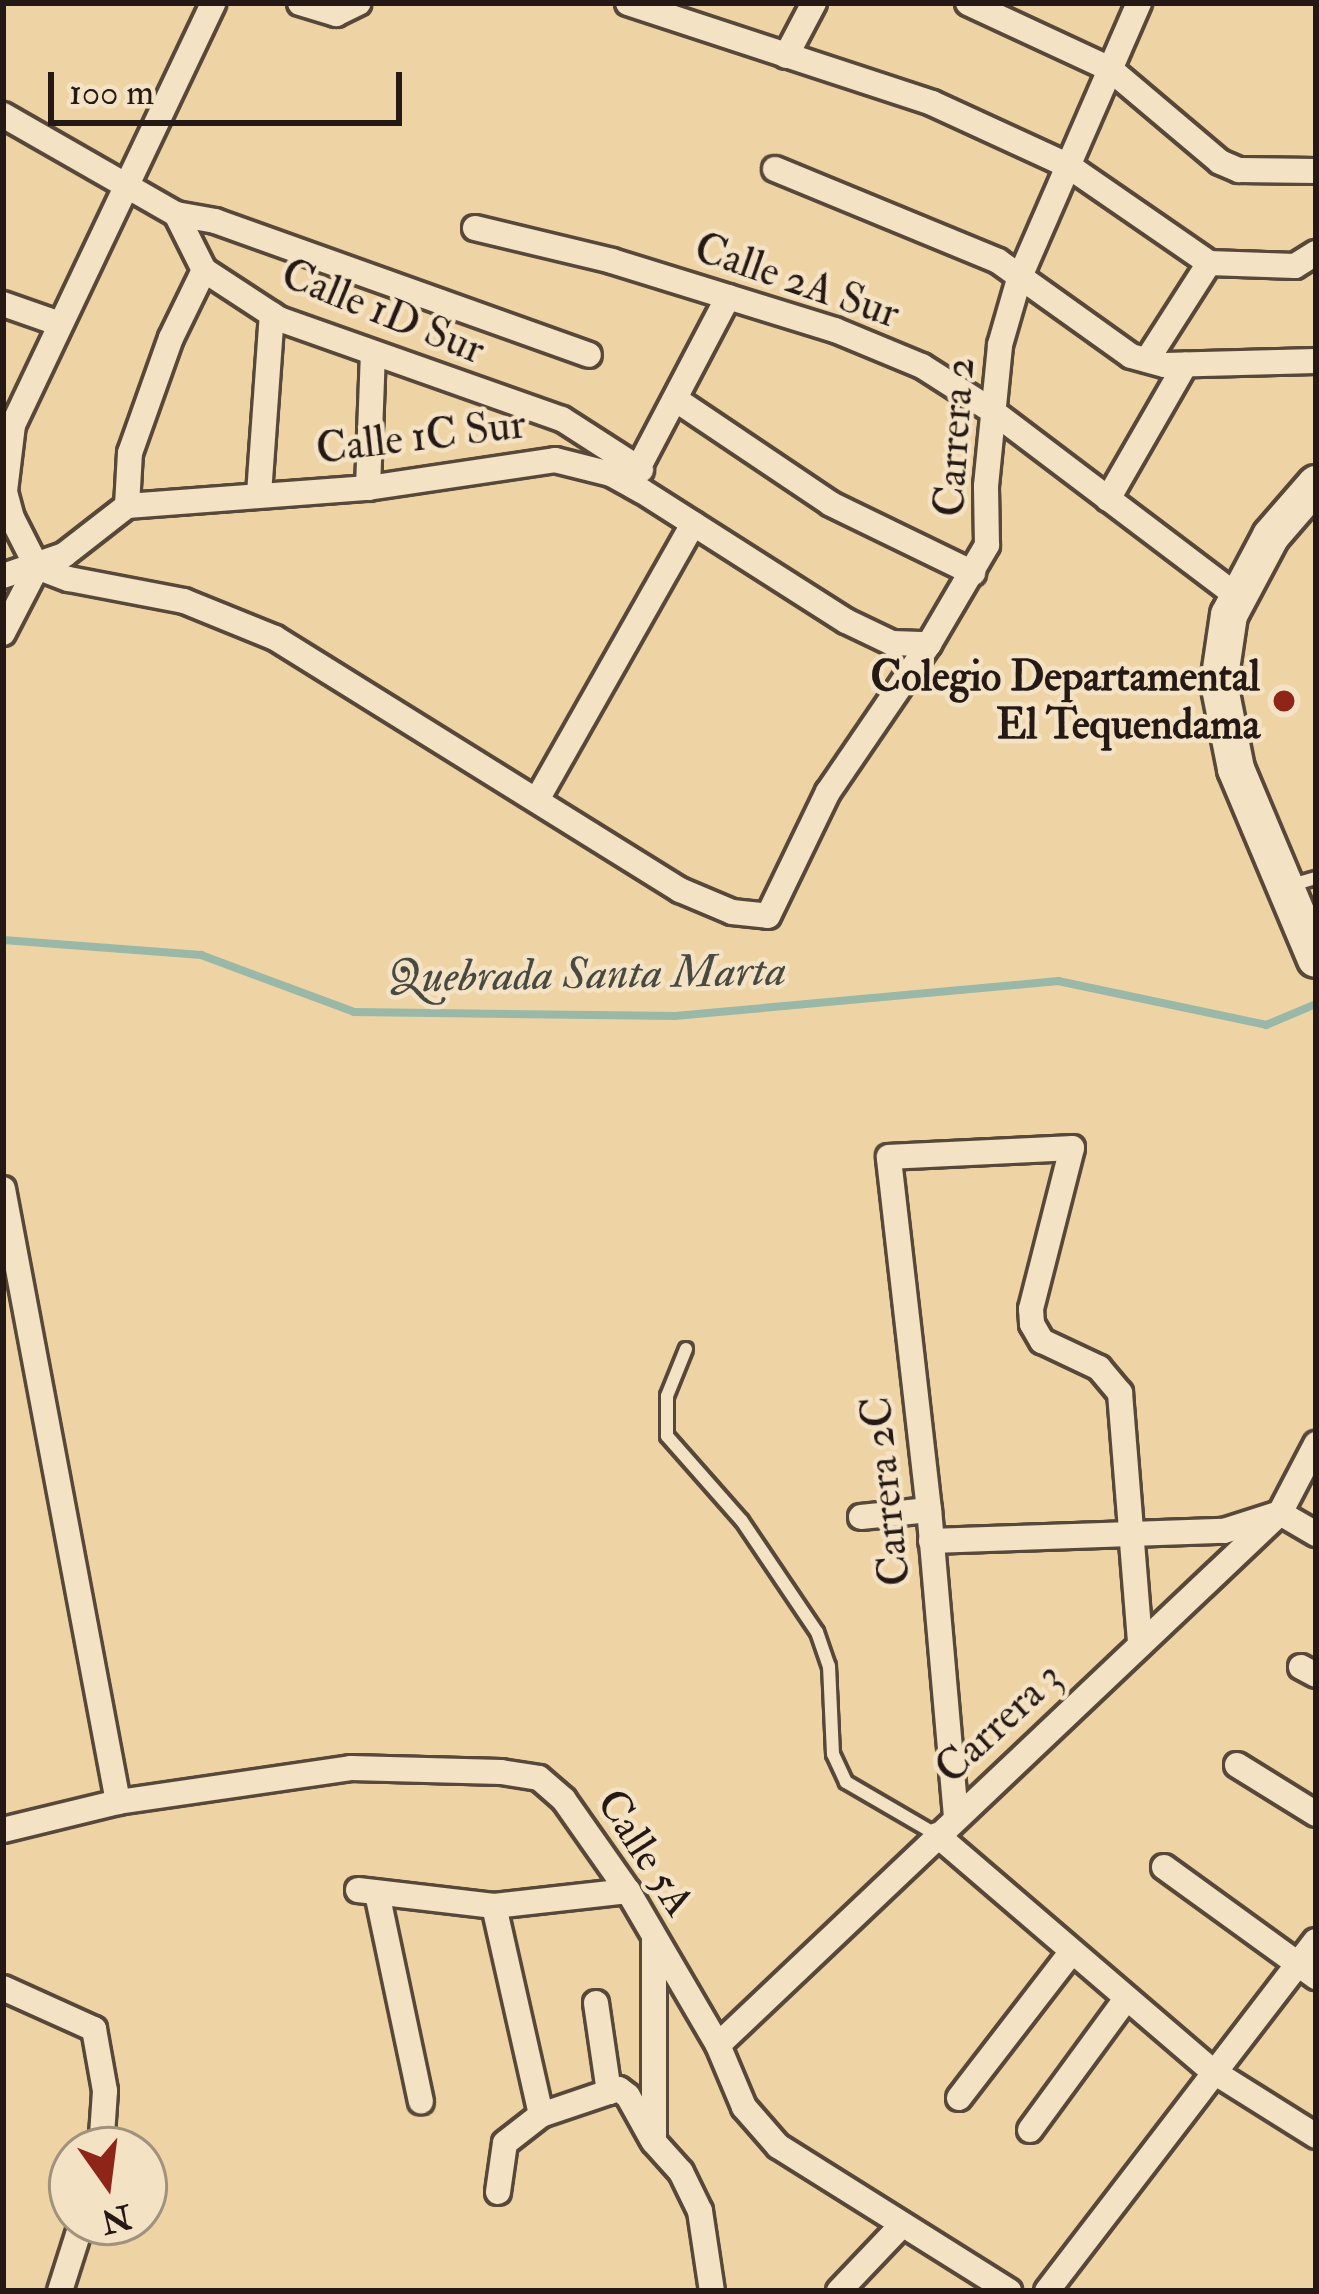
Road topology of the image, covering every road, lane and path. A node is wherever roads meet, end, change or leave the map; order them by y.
1 (213, 3) edge
2 (299, 3) edge
3 (628, 3) edge
4 (814, 3) edge
5 (968, 3) edge
6 (1139, 3) edge
7 (358, 4) edge
8 (786, 56) junction
9 (1110, 69) junction
10 (3, 115) edge
11 (1067, 165) junction
12 (776, 169) dead end
13 (1316, 171) edge
14 (125, 184) junction
15 (176, 214) junction
16 (475, 229) dead end
17 (1310, 258) edge
18 (1209, 263) junction
19 (204, 270) junction
20 (1019, 278) junction
21 (728, 297) junction
22 (3, 304) edge
23 (272, 314) junction
24 (60, 324) junction
25 (373, 354) junction
26 (589, 355) dead end
27 (1147, 360) junction
28 (1316, 361) edge
29 (1185, 364) junction
30 (678, 401) junction
31 (991, 410) junction
32 (636, 477) junction
33 (1316, 484) edge
34 (368, 488) junction
35 (259, 494) junction
36 (1108, 499) junction
37 (127, 506) junction
38 (693, 524) junction
39 (38, 567) junction
40 (973, 573) junction
41 (3, 576) edge
42 (1238, 597) junction
43 (3, 633) edge
44 (929, 644) junction
45 (538, 798) junction
46 (1300, 882) edge
47 (1316, 959) edge
48 (3, 1189) edge
49 (15, 1301) edge
50 (686, 1349) dead end
51 (1316, 1444) edge
52 (929, 1510) junction
53 (1280, 1513) junction
54 (861, 1516) dead end
55 (1131, 1534) junction
56 (1316, 1534) edge
57 (931, 1541) junction
58 (1140, 1644) junction
59 (1238, 1765) dead end
60 (118, 1802) junction
61 (1316, 1814) edge
62 (946, 1826) junction
63 (3, 1830) edge
64 (1164, 1867) dead end
65 (628, 1891) junction
66 (494, 1906) junction
67 (654, 1937) junction
68 (1316, 1942) edge
69 (1070, 1954) junction
70 (1306, 1971) edge
71 (3, 1988) edge
72 (1125, 2000) junction
73 (596, 2003) dead end
74 (718, 2045) junction
75 (1214, 2072) junction
76 (609, 2092) junction
77 (959, 2098) dead end
78 (421, 2101) dead end
79 (542, 2116) junction
80 (103, 2126) edge
81 (1030, 2130) dead end
82 (1316, 2136) edge
83 (654, 2142) junction
84 (498, 2192) dead end
85 (900, 2227) junction
86 (74, 2246) edge
87 (60, 2291) edge
88 (712, 2291) edge
89 (839, 2291) edge
90 (1009, 2291) edge
91 (1047, 2291) edge

1 - 14 street
2 - 7 street
3 - 8 street
4 - 8 street
5 - 9 street
6 - 9 street, Carrera 2
8 - 11 street
9 - 11 street, Carrera 2
9 - 13 street
10 - 14 street
11 - 18 street
11 - 20 street, Carrera 2
12 - 20 street
14 - 15 street
14 - 24 street
15 - 19 street
15 - 26 street
16 - 21 street, Calle 2A Sur
17 - 18 street
18 - 27 street
19 - 23 street, Calle 1D Sur
19 - 37 street
20 - 27 street
20 - 31 street, Carrera 2
21 - 30 street
21 - 31 street, Calle 2A Sur
22 - 24 street
23 - 25 street, Calle 1D Sur
23 - 35 street
24 - 39 street
25 - 32 street, Calle 1D Sur
25 - 34 street
27 - 29 street
28 - 29 street
29 - 36 street
30 - 32 street
30 - 40 street
31 - 36 street, Calle 2A Sur
31 - 40 street, Carrera 2
32 - 34 street, Calle 1C Sur
32 - 38 street, Calle 1C Sur
33 - 42 main road
34 - 35 street, Calle 1C Sur
35 - 37 street, Calle 1C Sur
36 - 42 street, Calle 2A Sur
37 - 39 street
38 - 44 street, Calle 1C Sur
38 - 45 street
39 - 41 street
39 - 43 street
39 - 45 street
40 - 44 street, Carrera 2
42 - 46 main road
44 - 45 street, Carrera 2
46 - 47 main road
48 - 49 street
49 - 60 street
50 - 62 lane
51 - 53 street, Carrera 3
52 - 54 street
52 - 55 street, Carrera 2C
52 - 57 street, Carrera 2C
53 - 55 street
53 - 56 street
53 - 58 street, Carrera 3
55 - 57 street
55 - 58 street
57 - 62 street, Carrera 2C
58 - 62 street, Carrera 3
59 - 61 street
60 - 63 street, Calle 5A
60 - 65 street, Calle 5A
62 - 69 street
62 - 74 street, Carrera 3
64 - 70 street
65 - 66 street
65 - 67 street, Calle 5A
66 - 78 street
66 - 79 street
67 - 74 street, Calle 5A
67 - 83 street
68 - 70 street
69 - 72 street
69 - 77 street
70 - 75 street
71 - 80 street
72 - 75 street
72 - 81 street
73 - 76 street
74 - 85 street, Calle 5A
75 - 82 street
75 - 91 street
76 - 79 street
76 - 83 street
79 - 84 street
83 - 88 street
85 - 89 street
85 - 90 street, Calle 5A
86 - 87 street

